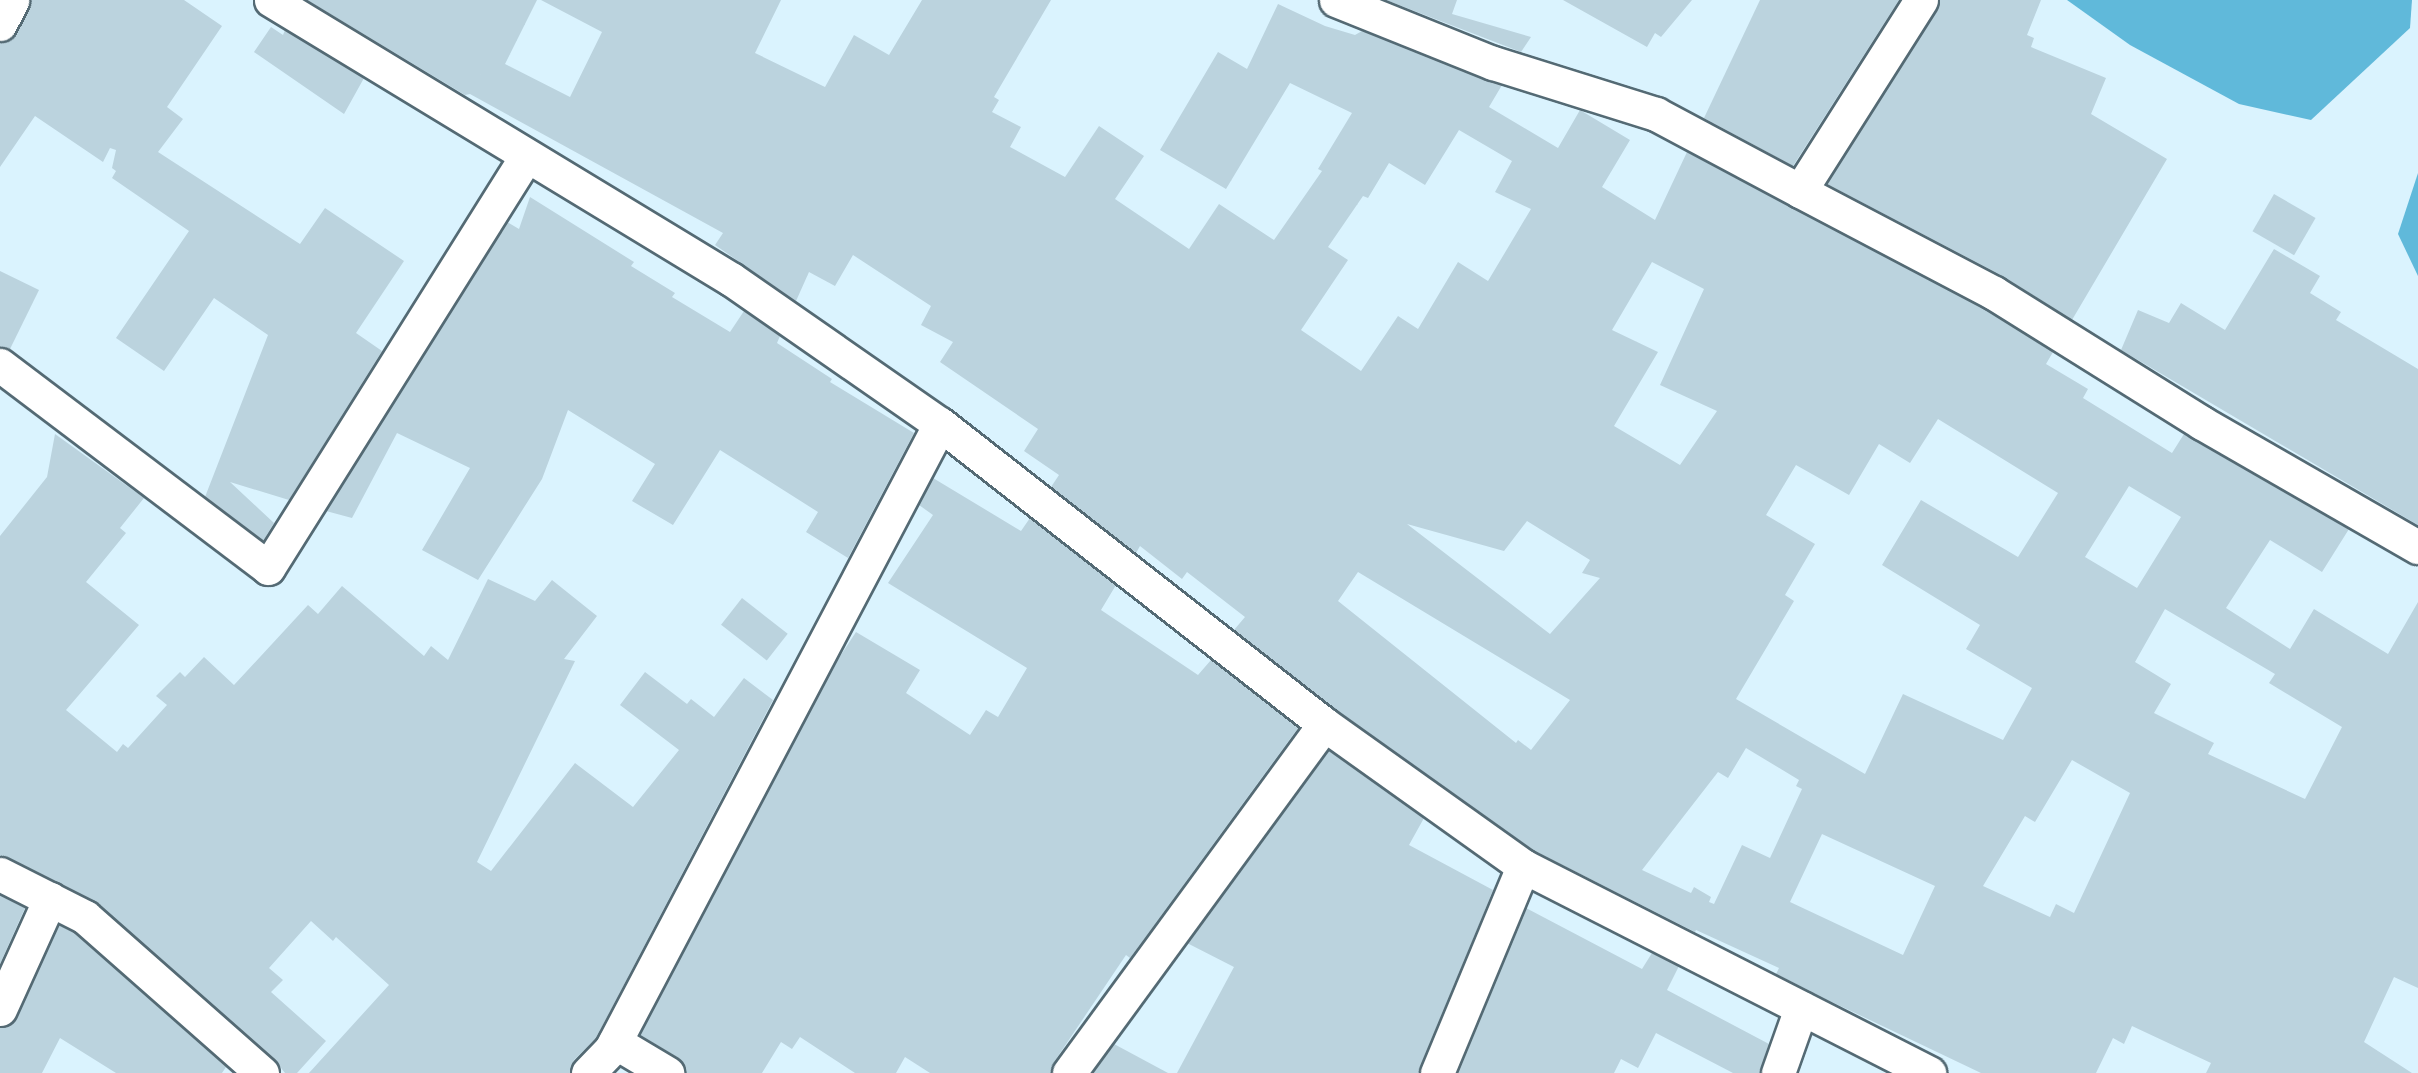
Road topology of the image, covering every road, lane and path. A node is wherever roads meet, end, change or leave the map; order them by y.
1 (12, 0) edge
2 (271, 0) edge
3 (1336, 0) edge
4 (1921, 0) edge
5 (0, 24) edge
6 (526, 157) junction
7 (1800, 191) junction
8 (0, 365) edge
9 (940, 424) junction
10 (2418, 547) edge
11 (1324, 724) junction
12 (1523, 866) junction
13 (0, 874) edge
14 (50, 899) junction
15 (0, 1008) edge
16 (1801, 1008) junction
17 (615, 1042) junction
18 (262, 1073) edge
19 (588, 1073) edge
20 (667, 1073) edge
21 (1069, 1073) edge
22 (1437, 1073) edge
23 (1778, 1073) edge
24 (1929, 1073) edge

1 - 5 street
2 - 6 street
3 - 7 street
4 - 7 street
6 - 8 street
6 - 9 street
7 - 10 street
9 - 11 street
9 - 17 street
11 - 12 street
11 - 21 street
12 - 16 street
12 - 22 street
13 - 14 street
14 - 15 street
14 - 18 street
16 - 23 street
16 - 24 street
17 - 19 street
17 - 20 street

